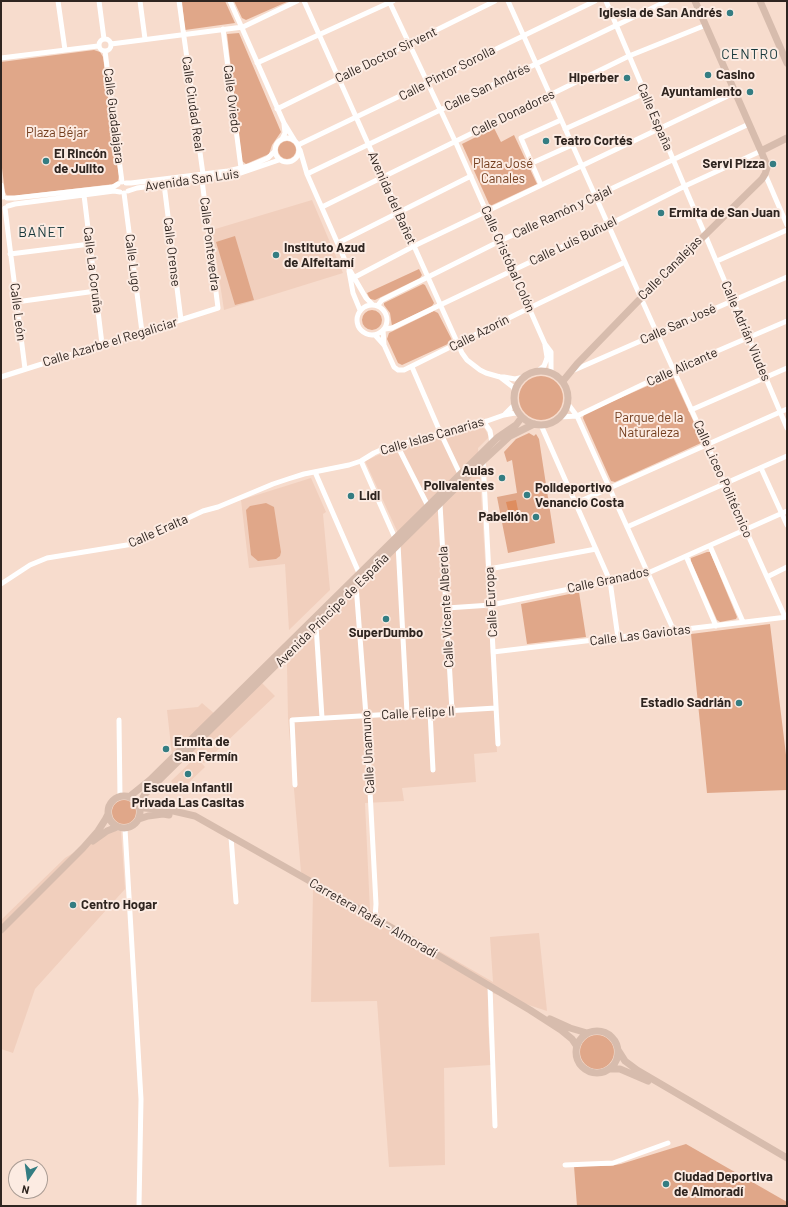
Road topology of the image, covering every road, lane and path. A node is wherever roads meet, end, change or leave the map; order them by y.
1 (58, 1) edge
2 (99, 1) edge
3 (140, 1) edge
4 (179, 1) edge
5 (230, 1) edge
6 (297, 1) edge
7 (304, 1) edge
8 (495, 1) edge
9 (508, 1) edge
10 (595, 1) edge
11 (606, 1) edge
12 (667, 1) edge
13 (695, 1) edge
14 (760, 1) edge
15 (390, 2) edge
16 (616, 25) junction
17 (706, 25) junction
18 (243, 27) junction
19 (223, 29) junction
20 (184, 34) junction
21 (319, 35) junction
22 (524, 35) junction
23 (104, 39) junction
24 (145, 39) junction
25 (111, 44) junction
26 (409, 44) junction
27 (98, 46) junction
28 (65, 50) junction
29 (105, 51) junction
30 (629, 56) junction
31 (1, 58) edge
32 (257, 63) junction
33 (536, 63) junction
34 (787, 63) edge
35 (339, 79) junction
36 (428, 84) junction
37 (736, 92) junction
38 (645, 93) junction
39 (550, 95) junction
40 (277, 109) junction
41 (440, 109) junction
42 (356, 118) junction
43 (561, 120) junction
44 (284, 123) junction
45 (750, 124) junction
46 (565, 128) junction
47 (660, 128) junction
48 (787, 138) edge
49 (282, 139) junction
50 (456, 141) junction
51 (368, 144) junction
52 (298, 145) junction
53 (572, 145) junction
54 (275, 151) junction
55 (761, 151) junction
56 (673, 159) junction
57 (279, 160) junction
58 (293, 162) junction
59 (532, 163) junction
60 (582, 166) junction
61 (241, 168) junction
62 (306, 172) junction
63 (765, 174) junction
64 (471, 176) junction
65 (203, 177) junction
66 (383, 177) junction
67 (122, 183) junction
68 (164, 184) junction
69 (1, 185) edge
70 (541, 185) junction
71 (685, 186) junction
72 (124, 192) junction
73 (84, 195) junction
74 (595, 196) junction
75 (4, 197) edge
76 (5, 207) edge
77 (322, 207) junction
78 (398, 212) junction
79 (487, 212) junction
80 (608, 225) junction
81 (787, 225) edge
82 (787, 230) edge
83 (705, 234) junction
84 (500, 241) junction
85 (338, 243) junction
86 (90, 244) junction
87 (414, 246) junction
88 (10, 254) junction
89 (717, 261) junction
90 (625, 262) junction
91 (348, 267) junction
92 (513, 270) junction
93 (355, 277) junction
94 (787, 277) edge
95 (428, 278) junction
96 (352, 283) junction
97 (96, 291) junction
98 (640, 298) junction
99 (733, 300) junction
100 (16, 302) junction
101 (372, 304) junction
102 (440, 305) junction
103 (378, 306) junction
104 (218, 308) joint
105 (529, 308) junction
106 (360, 310) junction
107 (180, 320) junction
108 (787, 321) edge
109 (384, 330) junction
110 (142, 332) junction
111 (656, 333) junction
112 (375, 335) junction
113 (749, 338) junction
114 (102, 344) junction
115 (457, 344) junction
116 (545, 344) junction
117 (384, 345) junction
118 (577, 364) junction
119 (412, 367) junction
120 (787, 368) edge
121 (25, 369) junction
122 (673, 370) junction
123 (538, 371) junction
124 (570, 372) junction
125 (1, 376) edge
126 (500, 377) junction
127 (524, 377) junction
128 (557, 377) junction
129 (766, 378) junction
130 (515, 391) junction
131 (515, 404) junction
132 (568, 404) junction
133 (787, 409) edge
134 (691, 410) junction
135 (780, 412) junction
136 (504, 415) junction
137 (521, 415) junction
138 (577, 416) junction
139 (560, 417) junction
140 (484, 422) junction
141 (537, 424) junction
142 (787, 428) edge
143 (441, 434) junction
144 (492, 443) junction
145 (707, 444) junction
146 (397, 445) junction
147 (787, 456) edge
148 (362, 461) junction
149 (483, 461) junction
150 (761, 468) junction
151 (315, 472) junction
152 (460, 474) junction
153 (725, 484) junction
154 (609, 488) junction
155 (576, 503) junction
156 (440, 504) junction
157 (428, 506) junction
158 (784, 512) edge
159 (787, 525) edge
160 (627, 527) junction
161 (746, 530) junction
162 (397, 541) junction
163 (710, 546) junction
164 (596, 549) junction
165 (686, 556) junction
166 (787, 567) edge
167 (489, 569) junction
168 (359, 573) junction
169 (648, 574) junction
170 (767, 576) junction
171 (610, 581) junction
172 (1, 584) edge
173 (356, 585) junction
174 (491, 605) junction
175 (447, 608) junction
176 (786, 617) edge
177 (743, 622) junction
178 (316, 625) junction
179 (716, 626) junction
180 (674, 631) junction
181 (618, 638) junction
182 (493, 652) junction
183 (496, 708) junction
184 (452, 711) junction
185 (430, 712) junction
186 (407, 713) junction
187 (366, 716) junction
188 (322, 718) junction
189 (119, 720) dead end
190 (498, 744) dead end
191 (433, 770) dead end
192 (295, 785) dead end
193 (120, 797) junction
194 (129, 797) junction
195 (139, 806) junction
196 (108, 814) junction
197 (140, 819) junction
198 (121, 828) junction
199 (215, 828) junction
200 (230, 837) junction
201 (83, 848) junction
202 (236, 902) dead end
203 (375, 918) junction
204 (1, 930) edge
205 (490, 986) junction
206 (530, 1010) junction
207 (587, 1033) junction
208 (576, 1046) junction
209 (618, 1050) junction
210 (610, 1069) junction
211 (669, 1089) junction
212 (495, 1126) dead end
213 (668, 1143) dead end
214 (787, 1158) edge
215 (565, 1165) dead end
216 (139, 1206) edge

1 - 28 street
2 - 23 street
3 - 24 street
4 - 20 street, Calle Ciudad Real
5 - 18 street
6 - 18 street
7 - 21 street, Avenida del Bañet
8 - 26 street, Calle Doctor Sirvent
9 - 22 street, Calle Liceo Politécnico
10 - 22 street, Calle Pintor Sorolla
11 - 16 street, Calle España
12 - 16 street, Calle San Andrés
13 - 17 main road
14 - 34 main road
15 - 21 street
15 - 26 street, Calle Cristóbal Colón
16 - 30 street, Calle España
16 - 33 street, Calle San Andrés
17 - 30 street, Calle Donadores
17 - 37 main road
18 - 19 street
18 - 32 street
19 - 20 street
19 - 61 street, Calle Oviedo
20 - 24 street
20 - 65 street, Calle Ciudad Real
21 - 32 street
21 - 35 street, Avenida del Bañet
22 - 33 street, Calle Liceo Politécnico
22 - 36 street, Calle Pintor Sorolla
23 - 25 street
23 - 27 street
24 - 25 street
25 - 29 street
26 - 35 street, Calle Doctor Sirvent
26 - 36 street, Calle Cristóbal Colón
27 - 28 street
27 - 29 street
28 - 31 street
29 - 67 street, Calle Guadalajara
30 - 38 street, Calle España
30 - 39 street, Calle Donadores
32 - 40 street
33 - 39 street, Calle Liceo Politécnico
33 - 41 street, Calle San Andrés
35 - 40 street, Calle Doctor Sirvent
35 - 42 street, Avenida del Bañet
36 - 41 street, Calle Cristóbal Colón
36 - 42 street, Calle Pintor Sorolla
37 - 45 main road
37 - 47 street
38 - 46 street
38 - 47 street, Calle España
39 - 43 street, Calle Liceo Politécnico
39 - 50 street, Calle Donadores
40 - 44 street
41 - 50 street, Calle Cristóbal Colón
41 - 51 street, Calle San Andrés
42 - 51 street, Avenida del Bañet
42 - 52 street, Calle Pintor Sorolla
43 - 46 street, Calle Liceo Politécnico
43 - 59 street
44 - 49 street
44 - 52 street
45 - 55 main road
45 - 56 street, Calle Ramón y Cajal
46 - 53 street, Calle Liceo Politécnico
47 - 56 street, Calle España
47 - 60 street
48 - 55 main road
49 - 52 street
49 - 54 street
50 - 64 street, Calle Cristóbal Colón
50 - 66 street, Calle Donadores
51 - 62 street, Calle San Andrés
51 - 66 street, Avenida del Bañet
52 - 58 street
52 - 62 street
53 - 59 street
53 - 60 street, Calle Liceo Politécnico
54 - 57 street
54 - 61 street, Avenida San Luis
55 - 63 main road
55 - 71 street, Calle Luis Buñuel
56 - 71 street, Calle España
56 - 74 street, Calle Ramón y Cajal
57 - 58 street
57 - 65 street, Avenida San Luis
58 - 62 street
59 - 70 street
60 - 70 street
60 - 74 street, Calle Liceo Politécnico
61 - 65 street, Avenida San Luis
62 - 77 street
63 - 81 street
63 - 83 main road, Calle Canalejas
64 - 78 street
64 - 79 street, Calle Cristóbal Colón
65 - 67 street, Avenida San Luis
65 - 68 street, Avenida San Luis
65 - 104 street, Calle Pontevedra
66 - 77 street, Calle Donadores
66 - 78 street, Avenida del Bañet
67 - 72 street
67 - 72 street
67 - 75 street, Avenida San Luis
68 - 72 street, Avenida San Luis
68 - 107 street, Calle Orense
69 - 75 street, Calle León
70 - 79 street
71 - 80 street, Calle Luis Buñuel
71 - 83 street, Calle España
72 - 73 street, Avenida San Luis
72 - 110 street, Calle Lugo
73 - 76 street, Avenida San Luis
73 - 86 street, Calle La Coruña
74 - 80 street, Calle Liceo Politécnico
74 - 84 street, Calle Ramón y Cajal
75 - 76 street, Calle León
76 - 88 street, Calle León
77 - 85 street
78 - 85 street
78 - 87 street, Avenida del Bañet
79 - 84 street, Calle Cristóbal Colón
79 - 87 street
80 - 90 street, Calle Liceo Politécnico
80 - 92 street, Calle Luis Buñuel
82 - 89 street
83 - 89 street, Calle Adrián Viudes
83 - 98 main road, Calle Canalejas
84 - 92 street, Calle Cristóbal Colón
84 - 95 street, Calle Ramón y Cajal
85 - 91 street
86 - 88 street
86 - 97 street, Calle La Coruña
87 - 93 street
87 - 95 street, Avenida del Bañet
88 - 100 street, Calle León
89 - 99 street, Calle Adrián Viudes
90 - 98 street, Calle Liceo Politécnico
90 - 105 street, Calle Azorín
91 - 93 street
91 - 96 street
92 - 102 street, Calle Luis Buñuel
92 - 105 street, Calle Cristóbal Colón
93 - 96 street
93 - 101 street
94 - 99 street, Calle San José
95 - 102 street, Avenida del Bañet
95 - 103 street, Calle Ramón y Cajal
96 - 106 street
97 - 100 street
97 - 114 street, Calle La Coruña
98 - 111 street, Calle Liceo Politécnico
98 - 118 main road, Calle Canalejas
99 - 111 street, Calle San José
99 - 113 street, Calle Adrián Viudes
100 - 121 street, Calle León
101 - 103 street
101 - 106 street
102 - 109 street, Calle Luis Buñuel
102 - 115 street, Avenida del Bañet
103 - 109 street
104 - 107 street, Calle Azarbe el Regaliciar
105 - 115 street, Calle Azorín
105 - 116 street, Calle Cristóbal Colón
106 - 112 street
107 - 110 street, Calle Azarbe el Regaliciar
108 - 113 street, Calle Alicante
109 - 112 street
109 - 117 street
110 - 114 street, Calle Azarbe el Regaliciar
111 - 122 street, Calle Liceo Politécnico
111 - 124 street, Calle San José
112 - 117 street
113 - 122 street, Calle Alicante
113 - 129 street, Calle Adrián Viudes
114 - 121 street, Calle Azarbe el Regaliciar
115 - 119 street, Calle Azorín
115 - 126 street, Avenida del Bañet
116 - 123 street, Calle Cristóbal Colón
116 - 128 street, Calle Cristóbal Colón
117 - 119 street, Calle Azorín
118 - 124 main road, Calle Canalejas
118 - 128 main road, Calle Canalejas
119 - 143 street
120 - 129 street
121 - 125 street, Calle Azarbe el Regaliciar
122 - 134 street, Calle Liceo Politécnico
122 - 138 street, Calle Alicante
123 - 127 main road
123 - 128 main road
124 - 128 main road, Calle Canalejas
126 - 127 street, Avenida del Bañet
126 - 130 street, Avenida del Bañet
127 - 130 main road
128 - 132 main road
129 - 134 street
129 - 135 street, Calle Adrián Viudes
130 - 131 main road
131 - 136 street, Calle Islas Canarias
131 - 137 main road
132 - 138 street
132 - 139 main road
133 - 135 street
134 - 145 street, Calle Liceo Politécnico
135 - 142 street, Calle Adrián Viudes
135 - 145 street
136 - 137 street, Calle Islas Canarias
136 - 140 street, Calle Islas Canarias
137 - 141 main road
137 - 144 main road, Avenida Príncipe de España
138 - 139 street
138 - 154 street
139 - 141 main road
140 - 143 street, Calle Islas Canarias
140 - 144 street
141 - 149 main road, Avenida Príncipe de España
141 - 155 street
143 - 146 street, Calle Islas Canarias
143 - 152 street
144 - 152 main road, Avenida Príncipe de España
145 - 153 street, Calle Liceo Politécnico
145 - 154 street
146 - 148 street, Calle Islas Canarias
146 - 157 street
147 - 150 street
148 - 151 street, Calle Islas Canarias
148 - 162 street
149 - 156 main road, Avenida Príncipe de España
149 - 167 street, Calle Europa
150 - 153 street
150 - 158 street
151 - 168 street
151 - 172 street, Calle Eralta
152 - 157 main road, Avenida Príncipe de España
153 - 160 street
153 - 161 street, Calle Liceo Politécnico
154 - 155 street
154 - 160 street
155 - 164 street
156 - 162 main road, Avenida Príncipe de España
156 - 175 street, Calle Vicente Alberola
157 - 162 main road, Avenida Príncipe de España
158 - 159 street
158 - 161 street, Calle Granados
160 - 169 street
161 - 163 street, Calle Granados
161 - 170 street, Calle Liceo Politécnico
162 - 168 main road, Avenida Príncipe de España
162 - 173 main road, Avenida Príncipe de España
162 - 186 street
163 - 165 street, Calle Granados
163 - 177 street
164 - 167 street
164 - 171 street
165 - 169 street, Calle Granados
165 - 179 street
166 - 170 street
167 - 174 street, Calle Europa
168 - 194 main road, Avenida Príncipe de España
169 - 171 street, Calle Granados
169 - 180 street
170 - 176 street, Calle Liceo Politécnico
171 - 174 street, Calle Granados
171 - 181 street
173 - 178 main road, Avenida Príncipe de España
173 - 187 street, Calle Unamuno
174 - 175 street, Calle Granados
174 - 182 street, Calle Europa
175 - 184 street, Calle Vicente Alberola
176 - 177 street, Calle Las Gaviotas
177 - 179 street, Calle Las Gaviotas
178 - 188 street
178 - 195 main road, Avenida Príncipe de España
179 - 180 street, Calle Las Gaviotas
180 - 181 street, Calle Las Gaviotas
181 - 182 street, Calle Las Gaviotas
182 - 183 street, Calle Europa
183 - 184 street, Calle Felipe II
183 - 190 street, Calle Europa
184 - 185 street, Calle Felipe II
185 - 186 street, Calle Felipe II
185 - 191 street
186 - 187 street, Calle Felipe II
187 - 188 street, Calle Felipe II
187 - 203 street, Calle Unamuno
188 - 192 street, Calle Felipe II
189 - 193 street
193 - 194 main road
193 - 196 main road
194 - 195 main road
195 - 197 main road
195 - 199 main road, Carretera Rafal - Almoradí
196 - 198 main road
196 - 201 main road
197 - 198 main road
197 - 199 main road, Carretera Rafal - Almoradí
198 - 201 main road
198 - 216 street
199 - 200 main road, Carretera Rafal - Almoradí
200 - 202 street
200 - 203 main road, Carretera Rafal - Almoradí
201 - 204 main road
203 - 205 main road, Carretera Rafal - Almoradí
205 - 206 main road, Carretera Rafal - Almoradí
205 - 212 street
206 - 207 main road, Carretera Rafal - Almoradí
206 - 208 main road, Carretera Rafal - Almoradí
207 - 208 main road
207 - 209 main road
208 - 210 main road
209 - 210 main road
209 - 211 main road
210 - 211 main road
211 - 214 main road
213 - 215 street

